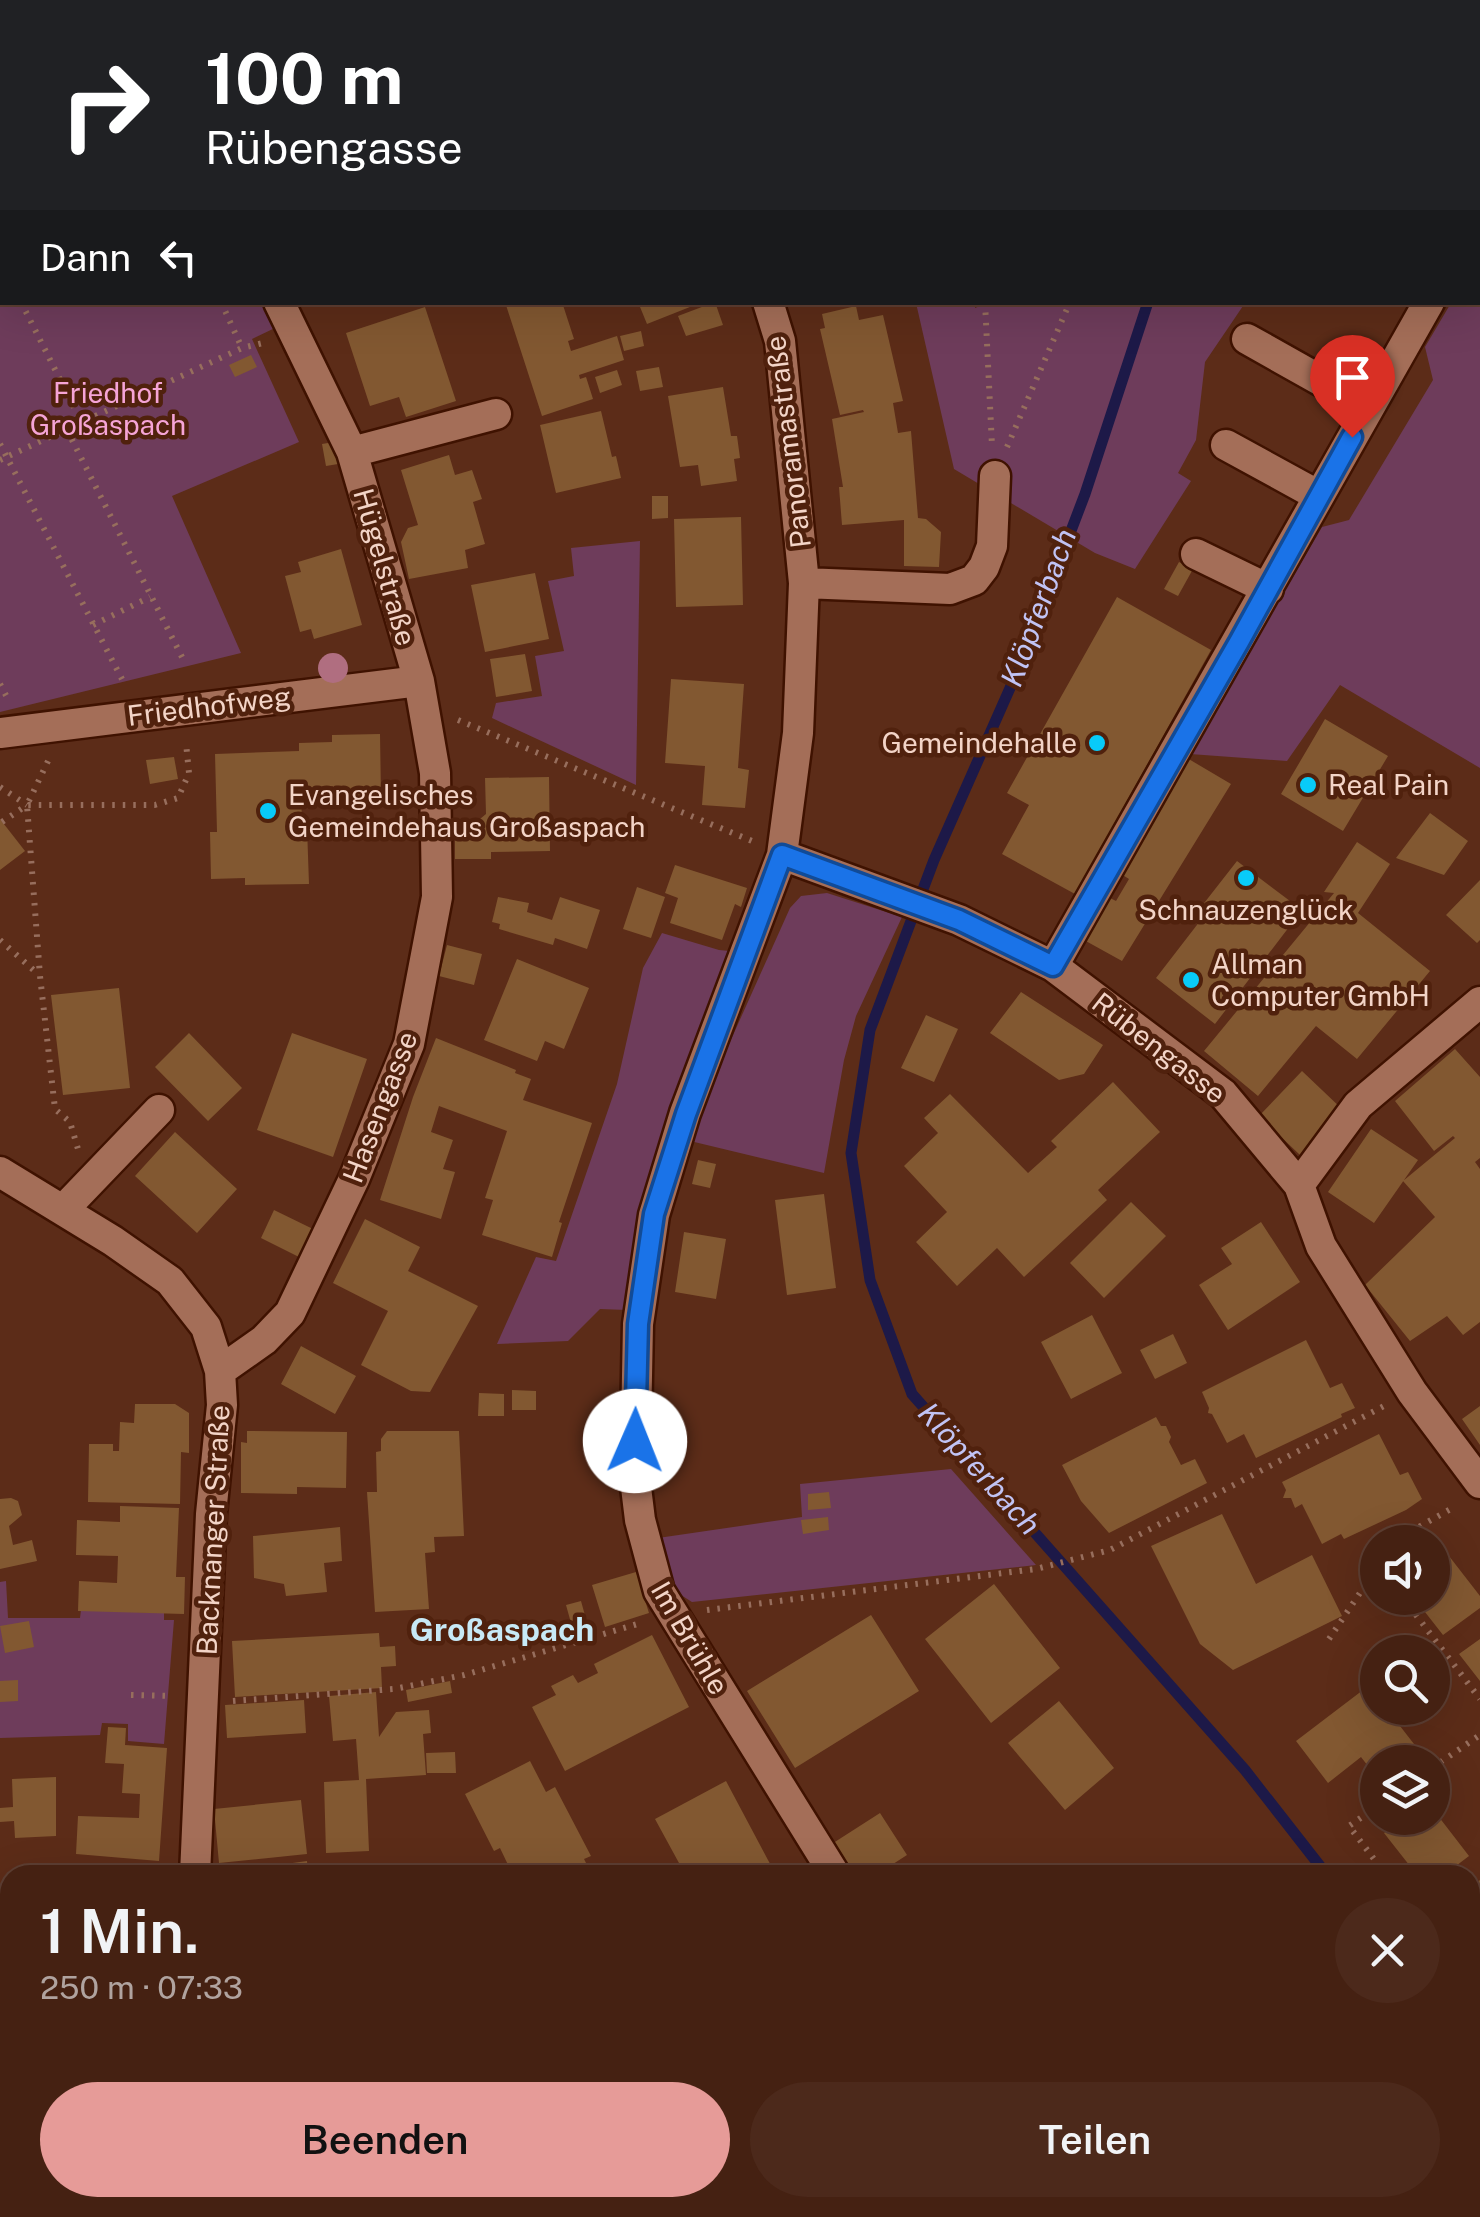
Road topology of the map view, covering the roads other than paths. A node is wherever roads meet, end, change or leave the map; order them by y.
1 (280, 305) edge
2 (769, 305) edge
3 (1420, 305) edge
4 (1247, 338) dead end
5 (1368, 407) junction
6 (496, 414) dead end
7 (1226, 444) dead end
8 (352, 452) junction
9 (994, 476) road end
10 (1320, 496) junction
11 (1196, 554) dead end
12 (804, 583) junction
13 (1268, 590) junction
14 (422, 694) junction
15 (0, 733) edge
16 (782, 855) junction
17 (1053, 966) junction
18 (1480, 1002) edge
19 (159, 1110) dead end
20 (0, 1172) edge
21 (1299, 1184) junction
22 (63, 1210) junction
23 (220, 1370) junction
24 (1473, 1492) edge
25 (195, 1865) edge
26 (829, 1865) edge

1 - 8 street, Hügelstraße
2 - 12 street, Panoramastraße
3 - 5 street
4 - 5 street
5 - 10 street
6 - 8 street, Hügelstraße
7 - 10 street
8 - 14 street, Hügelstraße
9 - 12 street, Panoramastraße
10 - 13 street
11 - 13 street
12 - 16 street, Panoramastraße
13 - 17 street
14 - 15 street, Friedhofweg
14 - 23 street, Hasengasse
16 - 17 street, Rübengasse
16 - 26 street, Im Brühle
17 - 21 street, Rübengasse
18 - 21 street
19 - 22 street
20 - 22 street, Backnanger Straße
21 - 24 street, Rübengasse
22 - 23 street, Backnanger Straße
23 - 25 street, Backnanger Straße

